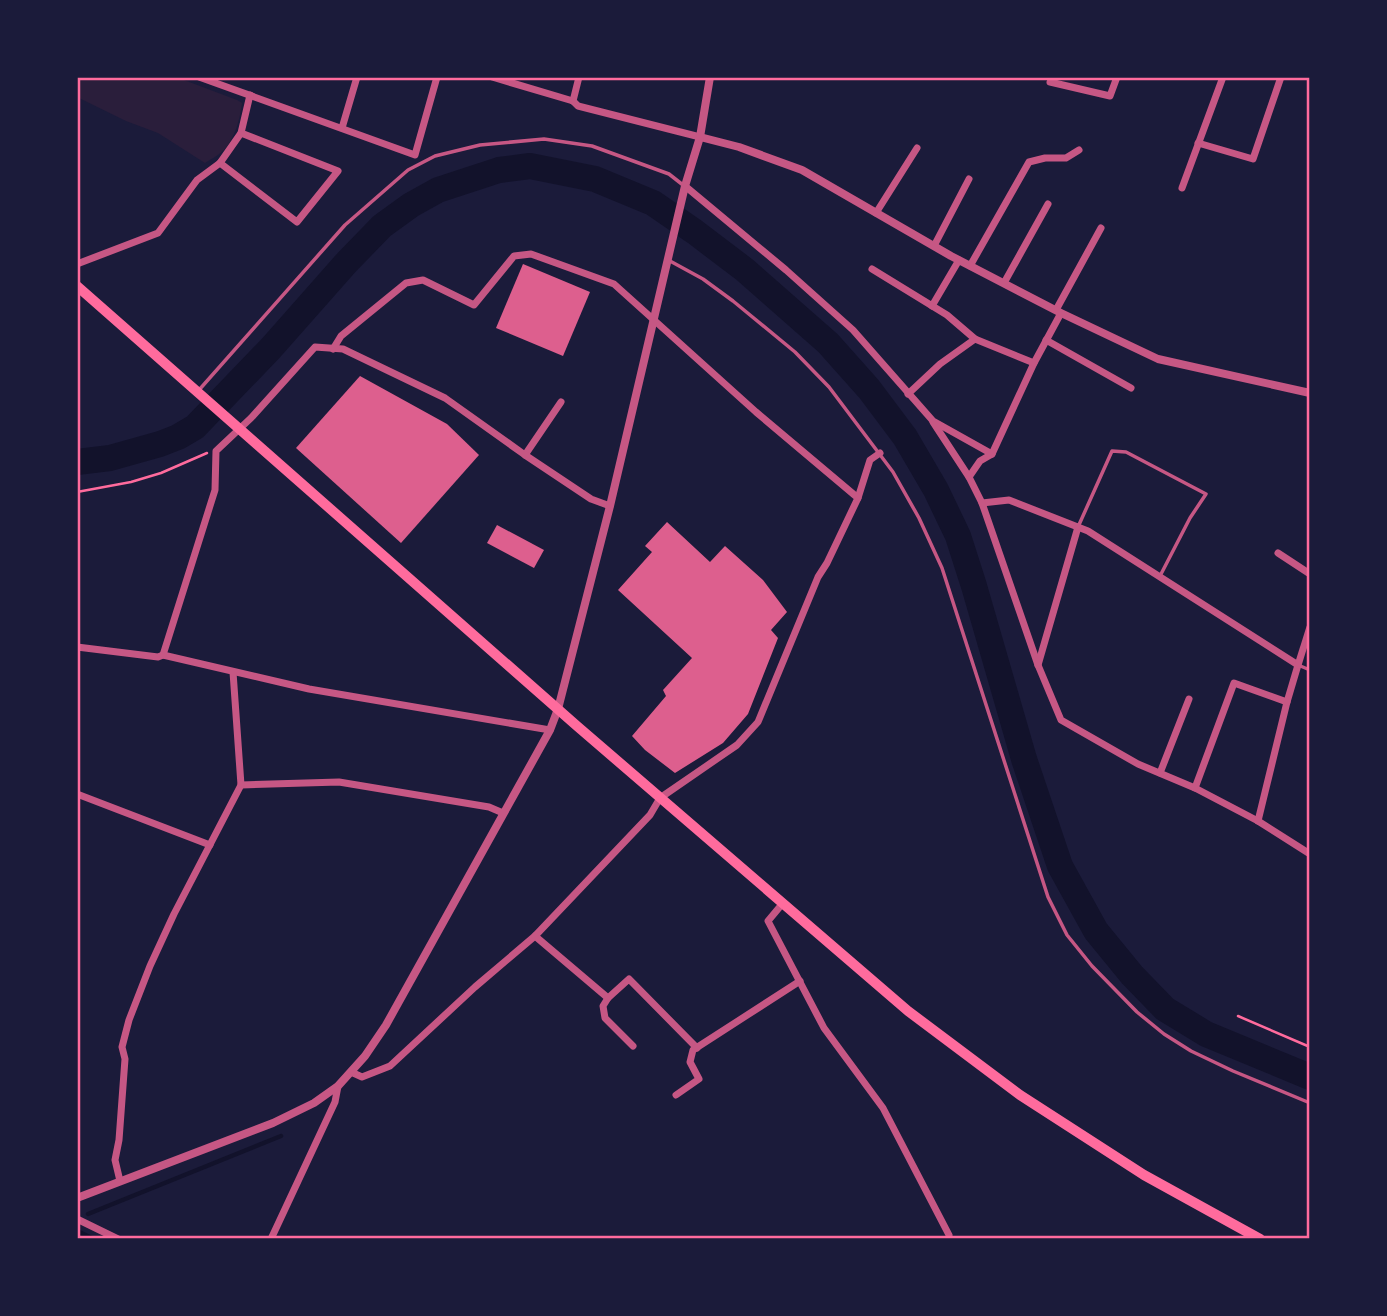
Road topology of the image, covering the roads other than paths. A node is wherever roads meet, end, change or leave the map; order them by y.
1 (199, 77) edge
2 (357, 77) edge
3 (438, 77) edge
4 (492, 77) edge
5 (579, 77) edge
6 (710, 77) edge
7 (1117, 77) edge
8 (1223, 77) edge
9 (1281, 77) edge
10 (1050, 82) dead end
11 (250, 94) junction
12 (573, 101) junction
13 (342, 128) junction
14 (241, 133) junction
15 (700, 137) junction
16 (1198, 144) junction
17 (917, 148) dead end
18 (1079, 150) dead end
19 (220, 163) junction
20 (969, 179) dead end
21 (1182, 188) dead end
22 (684, 190) junction
23 (1048, 204) dead end
24 (876, 213) junction
25 (1101, 228) dead end
26 (934, 246) junction
27 (668, 260) junction
28 (959, 260) junction
29 (77, 264) edge
30 (970, 266) junction
31 (872, 269) dead end
32 (1004, 284) junction
33 (77, 286) edge
34 (932, 306) junction
35 (1059, 312) junction
36 (654, 321) junction
37 (975, 340) junction
38 (1046, 340) junction
39 (333, 349) junction
40 (1034, 363) junction
41 (1131, 388) dead end
42 (199, 393) junction
43 (1310, 393) edge
44 (908, 394) junction
45 (561, 402) dead end
46 (933, 421) junction
47 (238, 427) junction
48 (880, 453) junction
49 (992, 454) junction
50 (525, 455) junction
51 (969, 477) junction
52 (858, 498) junction
53 (982, 503) junction
54 (610, 506) junction
55 (1078, 527) junction
56 (1278, 553) dead end
57 (1310, 574) edge
58 (1159, 578) junction
59 (1310, 627) edge
60 (77, 647) edge
61 (163, 655) junction
62 (1038, 665) junction
63 (1298, 665) junction
64 (1310, 670) edge
65 (233, 672) junction
66 (1189, 699) dead end
67 (1287, 702) junction
68 (558, 709) junction
69 (550, 730) junction
70 (1160, 773) junction
71 (241, 785) junction
72 (1195, 788) junction
73 (77, 794) edge
74 (660, 798) junction
75 (503, 813) junction
76 (1258, 821) junction
77 (210, 845) junction
78 (1310, 854) edge
79 (783, 904) junction
80 (535, 936) junction
81 (800, 981) junction
82 (608, 998) junction
83 (633, 1046) dead end
84 (697, 1048) junction
85 (351, 1072) junction
86 (338, 1086) junction
87 (676, 1095) dead end
88 (1310, 1103) edge
89 (120, 1181) junction
90 (77, 1198) edge
91 (77, 1219) edge
92 (949, 1235) dead end
93 (118, 1239) edge
94 (271, 1239) edge
95 (1260, 1239) edge

1 - 11 street
2 - 13 street
3 - 13 street
4 - 12 street
5 - 12 street
6 - 15 street
7 - 10 street
8 - 16 street
9 - 16 street
11 - 13 street
11 - 14 street
12 - 15 street
14 - 19 street
14 - 19 street
15 - 22 street
15 - 24 street
16 - 21 street
17 - 24 street
18 - 30 street
19 - 29 street
20 - 26 street
22 - 27 street
22 - 42 lane
22 - 44 street
23 - 32 street
24 - 26 street
25 - 35 street
26 - 28 street
27 - 36 street
27 - 48 lane
28 - 30 street
28 - 34 street
30 - 32 street
31 - 34 street
32 - 35 street
33 - 42 highway
34 - 37 street
35 - 38 street
35 - 43 street
36 - 39 street
36 - 52 street
36 - 54 street
37 - 40 street
37 - 44 street
38 - 40 street
38 - 41 street
39 - 47 street
39 - 50 street
40 - 49 street
42 - 47 highway
44 - 46 street
45 - 50 street
46 - 49 street
46 - 51 street
47 - 61 street
47 - 68 highway
48 - 52 street
48 - 88 lane
49 - 51 street
50 - 54 street
51 - 53 street
52 - 74 street
53 - 55 street
53 - 62 street
54 - 68 street
55 - 58 street
55 - 58 lane
55 - 62 street
56 - 57 street
58 - 63 street
59 - 63 street
60 - 61 street
61 - 65 street
62 - 70 street
63 - 64 lane
63 - 67 street
65 - 69 street
65 - 71 street
66 - 70 street
67 - 72 street
67 - 76 street
68 - 69 street
68 - 74 highway
69 - 75 street
70 - 72 street
71 - 75 street
71 - 77 street
72 - 76 street
73 - 77 street
74 - 79 highway
74 - 80 street
75 - 85 street
76 - 78 street
77 - 89 street
79 - 81 street
79 - 95 highway
80 - 82 street
80 - 85 street
81 - 84 street
81 - 92 street
82 - 83 street
82 - 84 street
84 - 87 street
85 - 86 street
86 - 89 street
86 - 94 street
89 - 90 street
91 - 93 street

